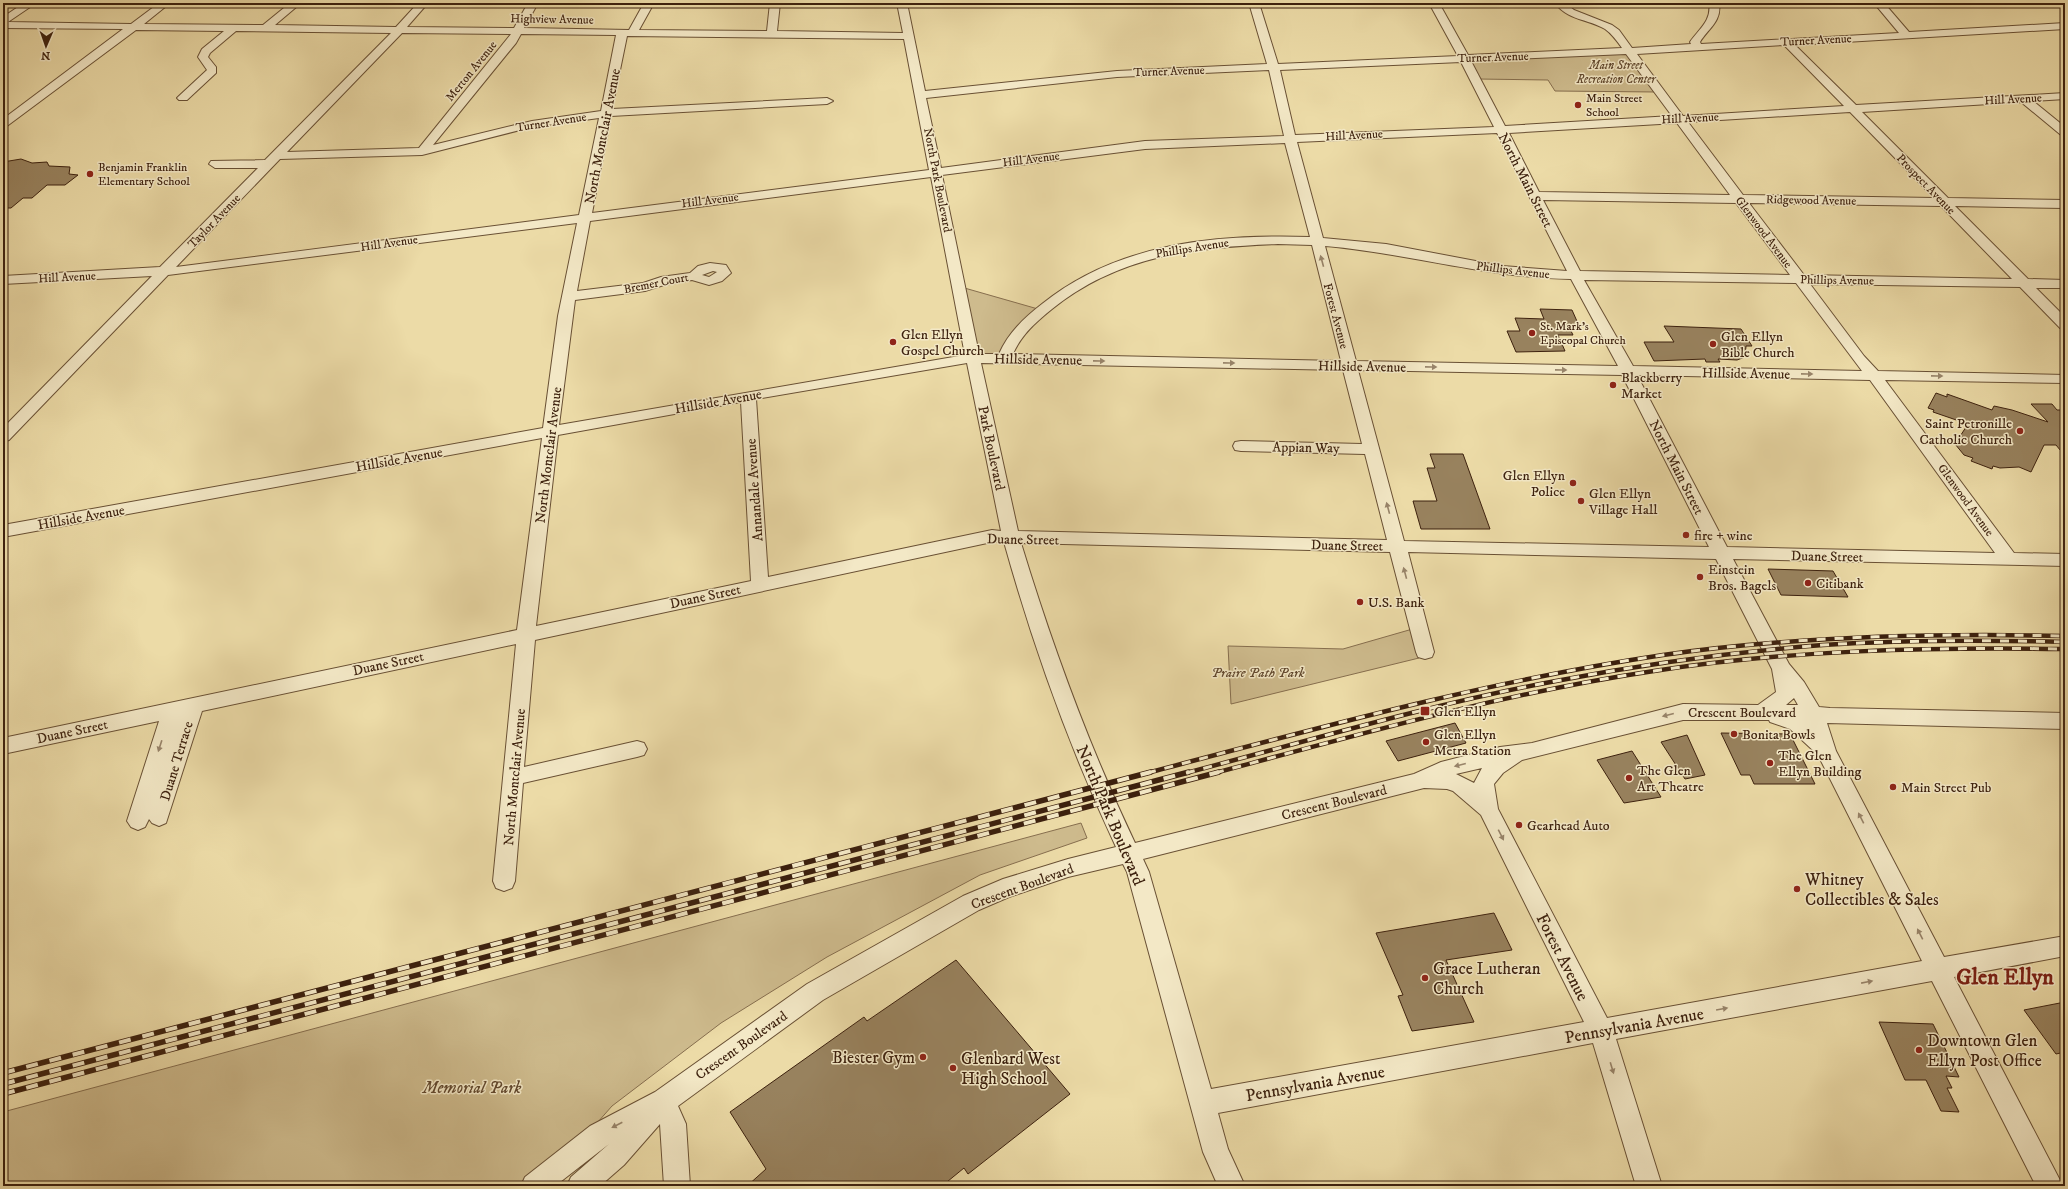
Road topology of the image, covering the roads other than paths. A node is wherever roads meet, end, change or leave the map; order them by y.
1 (30, 3) edge
2 (165, 3) edge
3 (296, 3) edge
4 (423, 3) edge
5 (533, 3) edge
6 (650, 3) edge
7 (775, 3) edge
8 (902, 3) edge
9 (1254, 3) edge
10 (1434, 3) edge
11 (1560, 3) edge
12 (1714, 3) edge
13 (1879, 3) edge
14 (3, 21) edge
15 (3, 26) edge
16 (2065, 26) edge
17 (133, 27) junction
18 (233, 28) junction
19 (266, 28) junction
20 (399, 30) junction
21 (517, 32) junction
22 (627, 33) junction
23 (772, 35) junction
24 (1906, 35) junction
25 (909, 36) junction
26 (1786, 42) junction
27 (1697, 47) junction
28 (1630, 51) junction
29 (1465, 59) junction
30 (1273, 67) junction
31 (921, 94) junction
32 (2065, 96) edge
33 (183, 98) dead end
34 (2024, 99) junction
35 (827, 101) dead end
36 (1852, 109) junction
37 (606, 114) junction
38 (1679, 119) junction
39 (3, 124) edge
40 (1500, 129) junction
41 (2065, 133) edge
42 (1290, 138) junction
43 (422, 151) junction
44 (273, 160) junction
45 (215, 164) dead end
46 (936, 172) junction
47 (1534, 196) junction
48 (1739, 199) junction
49 (1944, 202) junction
50 (2065, 204) edge
51 (586, 217) junction
52 (1316, 241) junction
53 (163, 272) junction
54 (694, 276) dead end
55 (1575, 276) junction
56 (1799, 279) junction
57 (3, 280) edge
58 (2024, 283) junction
59 (2065, 284) edge
60 (571, 296) junction
61 (2065, 325) edge
62 (973, 358) junction
63 (1004, 359) junction
64 (1350, 366) junction
65 (1628, 371) junction
66 (1874, 375) junction
67 (2065, 379) edge
68 (748, 396) junction
69 (551, 432) junction
70 (3, 437) edge
71 (1240, 446) dead end
72 (1372, 449) junction
73 (3, 532) edge
74 (1011, 538) junction
75 (1398, 546) junction
76 (1722, 554) junction
77 (2010, 559) junction
78 (2065, 560) edge
79 (760, 585) junction
80 (526, 634) junction
81 (1425, 652) dead end
82 (1782, 669) junction
83 (194, 704) junction
84 (172, 709) junction
85 (1763, 712) junction
86 (1812, 713) junction
87 (2065, 721) edge
88 (3, 746) edge
89 (637, 750) dead end
90 (1532, 751) junction
91 (1826, 751) junction
92 (515, 777) junction
93 (1419, 780) junction
94 (1488, 809) junction
95 (158, 817) dead end
96 (138, 822) dead end
97 (1128, 852) junction
98 (504, 881) dead end
99 (2065, 946) edge
100 (1938, 969) junction
101 (1601, 1031) junction
102 (664, 1101) junction
103 (1202, 1103) junction
104 (534, 1186) edge
105 (580, 1186) edge
106 (677, 1186) edge
107 (1232, 1186) edge
108 (1649, 1186) edge
109 (2050, 1186) edge

1 - 14 street
2 - 17 street
3 - 19 street
4 - 20 street, Taylor Avenue
5 - 21 street, Merton Avenue
6 - 22 street, North Montclair Avenue
7 - 23 street
8 - 25 street, North Park Boulevard
9 - 30 street, Forest Avenue
10 - 29 street, North Main Street
11 - 28 street, Glenwood Avenue
12 - 27 street
13 - 24 street
15 - 17 street, Highview Avenue
16 - 24 street, Turner Avenue
17 - 18 street, Highview Avenue
17 - 39 street
18 - 19 street, Highview Avenue
18 - 33 street
19 - 20 street, Highview Avenue
20 - 21 street, Highview Avenue
20 - 44 street, Taylor Avenue
21 - 22 street, Highview Avenue
21 - 43 street, Merton Avenue
22 - 23 street, Highview Avenue
22 - 37 street, North Montclair Avenue
23 - 25 street, Highview Avenue
24 - 26 street, Turner Avenue
25 - 31 street, North Park Boulevard
26 - 27 street, Turner Avenue
26 - 36 street, Prospect Avenue
27 - 28 street, Turner Avenue
28 - 29 street, Turner Avenue
28 - 38 street, Glenwood Avenue
29 - 30 street, Turner Avenue
29 - 40 street, North Main Street
30 - 31 street, Turner Avenue
30 - 42 street, Forest Avenue
31 - 46 street, North Park Boulevard
32 - 34 street, Hill Avenue
34 - 36 street, Hill Avenue
34 - 41 street
35 - 37 street, Turner Avenue
36 - 38 street, Hill Avenue
36 - 49 street, Prospect Avenue
37 - 43 street, Turner Avenue
37 - 51 street, North Montclair Avenue
38 - 40 street, Hill Avenue
38 - 48 street, Glenwood Avenue
40 - 42 street, Hill Avenue
40 - 47 street, North Main Street
42 - 46 street, Hill Avenue
42 - 52 street, Forest Avenue
43 - 44 street, Turner Avenue
44 - 45 street, Turner Avenue
44 - 53 street, Taylor Avenue
46 - 51 street, Hill Avenue
46 - 62 street, North Park Boulevard
47 - 48 street, Ridgewood Avenue
47 - 55 street, North Main Street
48 - 49 street, Ridgewood Avenue
48 - 56 street, Glenwood Avenue
49 - 50 street, Ridgewood Avenue
49 - 58 street, Prospect Avenue
51 - 53 street, Hill Avenue
51 - 60 street, North Montclair Avenue
52 - 55 street, Phillips Avenue
52 - 63 street, Phillips Avenue
64 -> 52 street, Forest Avenue
53 - 57 street, Hill Avenue
53 - 70 street, Taylor Avenue
54 - 60 street, Bremer Court
55 - 56 street, Phillips Avenue
55 - 65 street, North Main Street
56 - 58 street, Phillips Avenue
56 - 66 street, Glenwood Avenue
58 - 59 street, Phillips Avenue
58 - 61 street, Prospect Avenue
60 - 69 street, North Montclair Avenue
62 - 63 street, Hillside Avenue
62 - 68 street, Hillside Avenue
62 - 74 street, Park Boulevard
63 -> 64 street, Hillside Avenue
64 -> 65 street, Hillside Avenue
64 - 72 street, Forest Avenue
65 -> 66 street, Hillside Avenue
65 - 76 street, North Main Street
66 -> 67 street, Hillside Avenue
66 - 77 street, Glenwood Avenue
68 - 69 street, Hillside Avenue
68 - 79 street, Annandale Avenue
69 - 73 street, Hillside Avenue
69 - 80 street, North Montclair Avenue
71 - 72 street, Appian Way
75 -> 72 street, Forest Avenue
74 - 75 street, Duane Street
74 - 79 street, Duane Street
74 - 97 street, North Park Boulevard
75 - 76 street, Duane Street
81 -> 75 street, Forest Avenue
76 - 77 street, Duane Street
76 - 82 street, North Main Street
77 - 78 street, Duane Street
79 - 80 street, Duane Street
80 - 83 street, Duane Street
80 - 92 street, North Montclair Avenue
82 - 85 street
82 - 86 street, North Main Street
83 - 84 street, Duane Street
83 - 95 street, Duane Terrace
84 - 88 street, Duane Street
84 -> 96 street
85 - 86 street, Crescent Boulevard
85 -> 90 street, Crescent Boulevard
85 - 91 street
86 - 87 street, Crescent Boulevard
86 - 91 street, North Main Street
89 - 92 street
90 -> 93 street, Crescent Boulevard
90 - 94 street
100 -> 91 street, North Main Street
92 - 98 street, North Montclair Avenue
93 - 94 street, Forest Avenue
93 - 97 street, Crescent Boulevard
94 -> 101 street, Forest Avenue
97 - 102 street, Crescent Boulevard
97 - 103 street, North Park Boulevard
99 - 100 street, Pennsylvania Avenue
101 -> 100 street, Pennsylvania Avenue
100 - 109 street, North Main Street
101 - 103 street, Pennsylvania Avenue
101 -> 108 street, Forest Avenue
102 -> 104 street, Crescent Boulevard
102 - 105 street, Crescent Boulevard
102 - 106 street
103 - 107 street, North Park Boulevard

